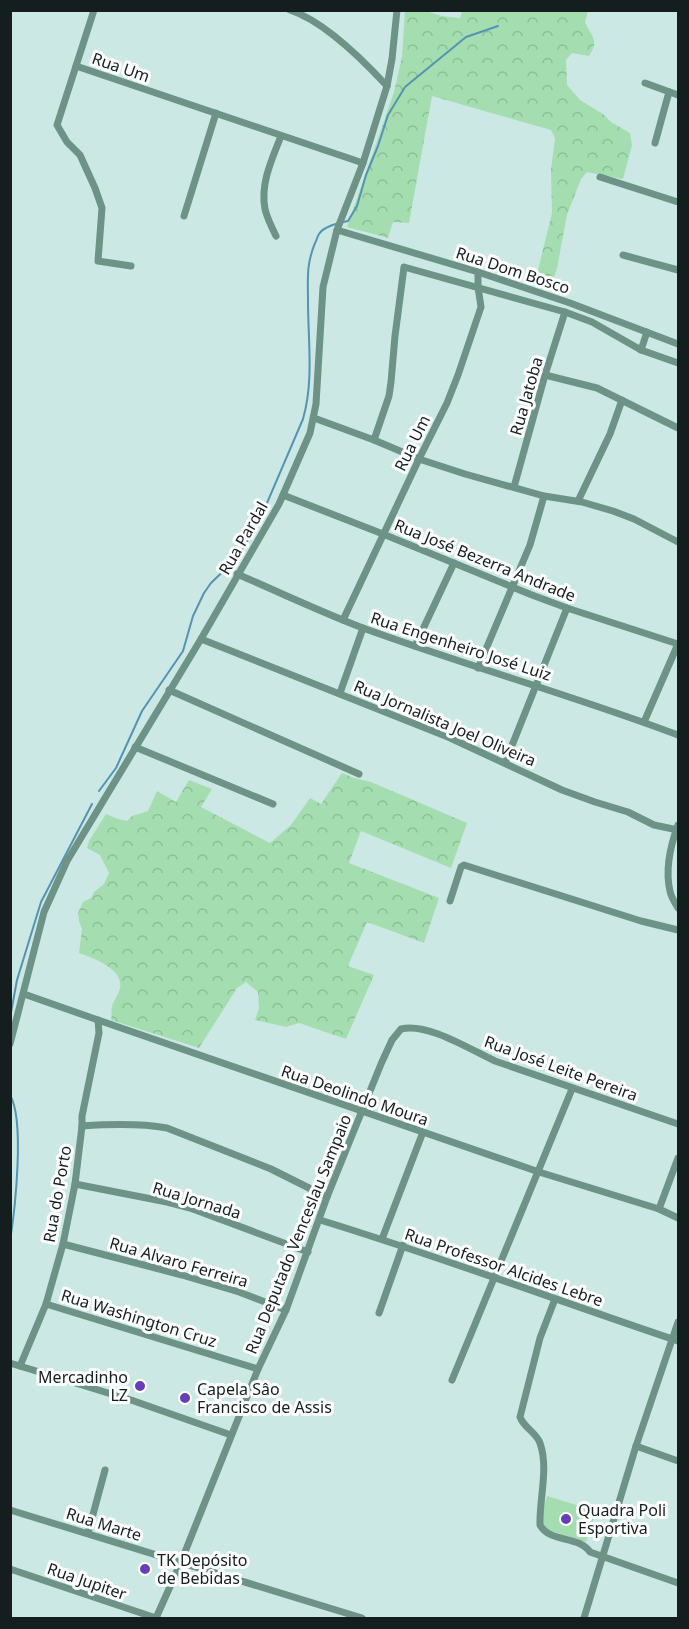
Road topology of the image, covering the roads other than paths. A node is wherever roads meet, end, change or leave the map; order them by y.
1 (94, 10) edge
2 (290, 10) edge
3 (397, 10) edge
4 (308, 15) edge
5 (76, 66) junction
6 (645, 83) dead end
7 (387, 86) junction
8 (669, 92) junction
9 (678, 95) edge
10 (216, 113) junction
11 (281, 135) junction
12 (655, 143) dead end
13 (363, 163) junction
14 (600, 177) dead end
15 (678, 202) edge
16 (184, 216) dead end
17 (338, 230) junction
18 (276, 236) dead end
19 (623, 255) dead end
20 (131, 266) dead end
21 (678, 270) edge
22 (478, 272) junction
23 (478, 287) junction
24 (565, 312) junction
25 (647, 332) junction
26 (678, 341) edge
27 (641, 350) junction
28 (678, 363) edge
29 (545, 375) junction
30 (622, 400) junction
31 (314, 418) junction
32 (678, 428) edge
33 (374, 440) junction
34 (419, 459) junction
35 (514, 487) junction
36 (283, 495) junction
37 (544, 496) junction
38 (578, 501) junction
39 (383, 534) junction
40 (678, 542) edge
41 (454, 563) junction
42 (237, 574) junction
43 (512, 586) junction
44 (567, 608) junction
45 (344, 620) junction
46 (363, 628) junction
47 (201, 639) junction
48 (678, 644) edge
49 (415, 645) junction
50 (478, 668) junction
51 (537, 685) junction
52 (169, 690) junction
53 (340, 693) junction
54 (644, 722) junction
55 (678, 735) edge
56 (135, 747) junction
57 (505, 763) junction
58 (359, 774) dead end
59 (273, 804) dead end
60 (678, 828) edge
61 (450, 901) dead end
62 (678, 908) edge
63 (678, 930) edge
64 (24, 994) junction
65 (98, 1020) junction
66 (401, 1029) joint
67 (10, 1044) edge
68 (572, 1089) junction
69 (363, 1111) junction
70 (678, 1124) edge
71 (82, 1126) junction
72 (423, 1132) junction
73 (678, 1158) edge
74 (539, 1172) junction
75 (75, 1184) junction
76 (327, 1197) junction
77 (659, 1209) junction
78 (678, 1218) edge
79 (320, 1220) junction
80 (382, 1239) junction
81 (63, 1244) junction
82 (403, 1245) junction
83 (308, 1252) junction
84 (495, 1277) junction
85 (555, 1299) junction
86 (46, 1304) junction
87 (286, 1310) junction
88 (379, 1312) dead end
89 (678, 1322) edge
90 (675, 1340) edge
91 (10, 1363) edge
92 (20, 1366) junction
93 (258, 1369) junction
94 (452, 1380) dead end
95 (231, 1435) junction
96 (636, 1446) junction
97 (678, 1461) edge
98 (105, 1470) dead end
99 (10, 1510) edge
100 (88, 1533) junction
101 (602, 1556) junction
102 (181, 1562) junction
103 (10, 1569) edge
104 (678, 1583) edge
105 (156, 1618) edge
106 (362, 1618) edge
107 (584, 1618) edge

1 - 5 street
2 - 4 street
3 - 7 street, Rua Pardal
4 - 7 street
5 - 10 street, Rua Um
5 - 20 street
6 - 8 street
7 - 13 street, Rua Pardal
8 - 9 street
8 - 12 street
10 - 11 street, Rua Um
10 - 16 street
11 - 13 street, Rua Um
11 - 18 street
13 - 17 street, Rua Pardal
14 - 15 street
17 - 22 street, Rua Dom Bosco
17 - 31 street, Rua Pardal
19 - 21 street
22 - 23 street, Rua Um
22 - 25 street, Rua Dom Bosco
23 - 24 street
23 - 33 street
23 - 34 street, Rua Um
24 - 27 street
24 - 29 street, Rua Jatoba
25 - 26 street, Rua Dom Bosco
25 - 27 street
27 - 28 street
29 - 30 street
29 - 35 street, Rua Jatoba
30 - 32 street
30 - 38 street
31 - 33 street
31 - 36 street, Rua Pardal
33 - 34 street
34 - 35 street
34 - 39 street, Rua Um
35 - 37 street
36 - 39 street, Rua José Bezerra Andrade
36 - 42 street, Rua Pardal
37 - 38 street
37 - 43 street
38 - 40 street
39 - 41 street, Rua José Bezerra Andrade
39 - 45 street, Rua Um
41 - 43 street, Rua José Bezerra Andrade
41 - 49 street
42 - 45 street, Rua Engenheiro José Luiz
42 - 47 street, Rua Pardal
43 - 44 street, Rua José Bezerra Andrade
43 - 50 street
44 - 48 street, Rua José Bezerra Andrade
44 - 51 street
45 - 46 street, Rua Engenheiro José Luiz
46 - 49 street, Rua Engenheiro José Luiz
46 - 53 street
47 - 52 street, Rua Pardal
47 - 53 street, Rua Jornalista Joel Oliveira
48 - 54 street
49 - 50 street, Rua Engenheiro José Luiz
50 - 51 street, Rua Engenheiro José Luiz
51 - 54 street, Rua Engenheiro José Luiz
51 - 57 street
52 - 56 street, Rua Pardal
52 - 58 street
53 - 57 street, Rua Jornalista Joel Oliveira
54 - 55 street, Rua Engenheiro José Luiz
56 - 59 street
56 - 64 street, Rua Pardal
57 - 60 street, Rua Jornalista Joel Oliveira
60 - 62 street
61 - 63 street
64 - 65 street, Rua Deolindo Moura
64 - 67 street, Rua Pardal
65 - 69 street, Rua Deolindo Moura
65 - 71 street, Rua do Porto
66 - 68 street, Rua José Leite Pereira
66 - 69 street, Rua Deputado Venceslau Sampaio
68 - 70 street, Rua José Leite Pereira
68 - 74 street
69 - 72 street, Rua Deolindo Moura
69 - 76 street, Rua Deputado Venceslau Sampaio
71 - 75 street, Rua do Porto
71 - 76 street
72 - 74 street, Rua Deolindo Moura
72 - 80 street
73 - 77 street
74 - 77 street, Rua Deolindo Moura
74 - 84 street
75 - 81 street, Rua do Porto
75 - 83 street, Rua Jornada
76 - 79 street, Rua Deputado Venceslau Sampaio
77 - 78 street, Rua Deolindo Moura
79 - 80 street, Rua Professor Alcides Lebre
79 - 83 street, Rua Deputado Venceslau Sampaio
80 - 82 street, Rua Professor Alcides Lebre
81 - 86 street, Rua do Porto
81 - 87 street, Rua Alvaro Ferreira
82 - 84 street, Rua Professor Alcides Lebre
82 - 88 street
83 - 87 street, Rua Deputado Venceslau Sampaio
84 - 85 street, Rua Professor Alcides Lebre
84 - 94 street
85 - 90 street, Rua Professor Alcides Lebre
85 - 101 street
86 - 92 street, Rua do Porto
86 - 93 street, Rua Washington Cruz
87 - 93 street, Rua Deputado Venceslau Sampaio
89 - 90 street
90 - 96 street
91 - 92 street
92 - 95 street
93 - 95 street, Rua Deputado Venceslau Sampaio
95 - 102 street, Rua Deputado Venceslau Sampaio
96 - 97 street
96 - 101 street
98 - 100 street
99 - 100 street, Rua Marte
100 - 102 street, Rua Marte
101 - 104 street
101 - 107 street
102 - 105 street, Rua Deputado Venceslau Sampaio
102 - 106 street, Rua Marte
103 - 105 street, Rua Jupiter

